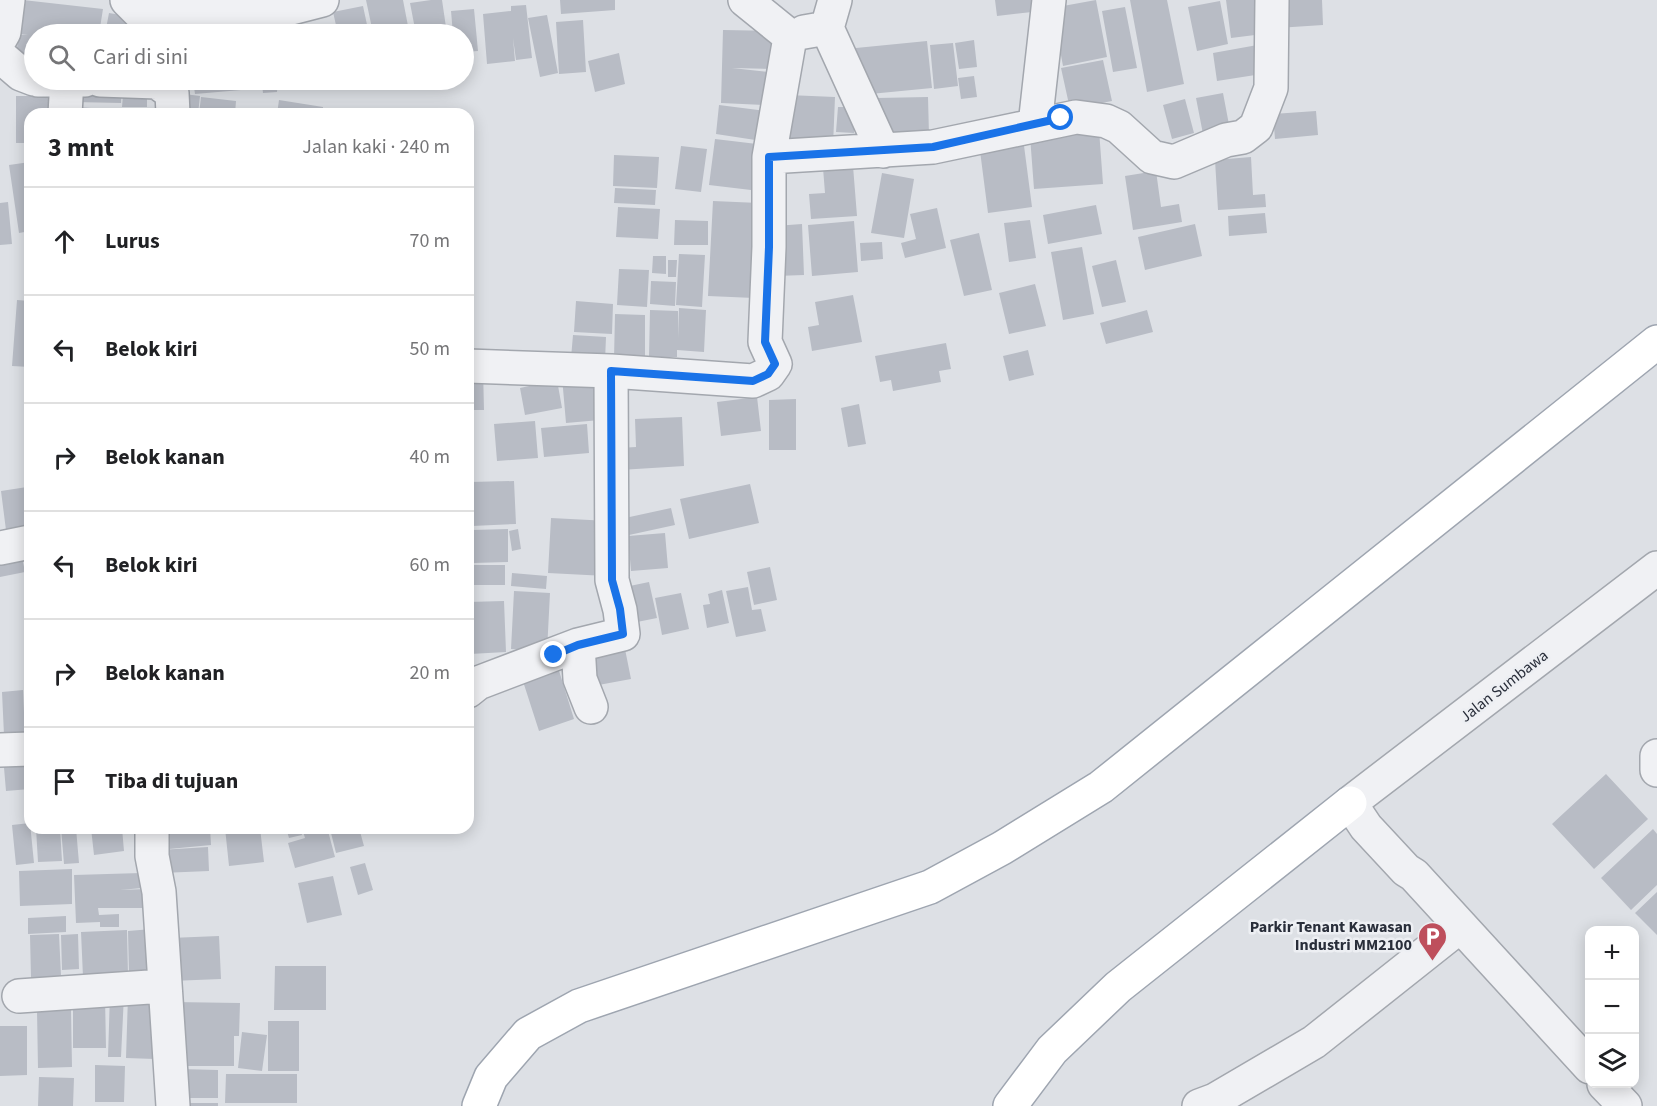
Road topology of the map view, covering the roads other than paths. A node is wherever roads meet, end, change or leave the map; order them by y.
1 (8, 0) edge
2 (127, 0) edge
3 (322, 0) edge
4 (745, 0) edge
5 (1049, 0) edge
6 (1272, 0) edge
7 (831, 14) edge
8 (156, 24) edge
9 (166, 24) edge
10 (787, 34) junction
11 (0, 39) edge
12 (0, 56) edge
13 (24, 75) edge
14 (66, 90) edge
15 (168, 90) edge
16 (65, 108) edge
17 (173, 108) edge
18 (1035, 125) junction
19 (883, 151) junction
20 (769, 157) junction
21 (1657, 342) edge
22 (474, 366) edge
23 (611, 371) junction
24 (24, 543) edge
25 (0, 548) edge
26 (1657, 568) edge
27 (578, 645) junction
28 (474, 686) edge
29 (591, 707) dead end
30 (0, 750) edge
31 (24, 750) edge
32 (1657, 756) edge
33 (1657, 770) edge
34 (1358, 815) junction
35 (152, 834) edge
36 (1459, 927) junction
37 (164, 986) junction
38 (19, 996) dead end
39 (1585, 1062) edge
40 (1609, 1088) edge
41 (173, 1106) edge
42 (479, 1106) edge
43 (1010, 1106) edge
44 (1199, 1106) edge
45 (1625, 1106) edge

1 - 11 street
2 - 8 street
3 - 9 street
4 - 10 street
5 - 18 street
6 - 18 street
7 - 10 street
7 - 19 street
10 - 20 street
12 - 13 street
14 - 16 street
15 - 17 street
18 - 19 street
19 - 20 street
20 - 23 street
21 - 42 main road
22 - 23 street
23 - 27 street
24 - 25 street
26 - 34 street, Jalan Sumbawa
27 - 28 street
27 - 29 street
30 - 31 street
32 - 33 street
34 - 36 street
34 - 43 main road
35 - 37 street
36 - 39 street
36 - 44 street
37 - 38 street
37 - 41 street
40 - 45 street

